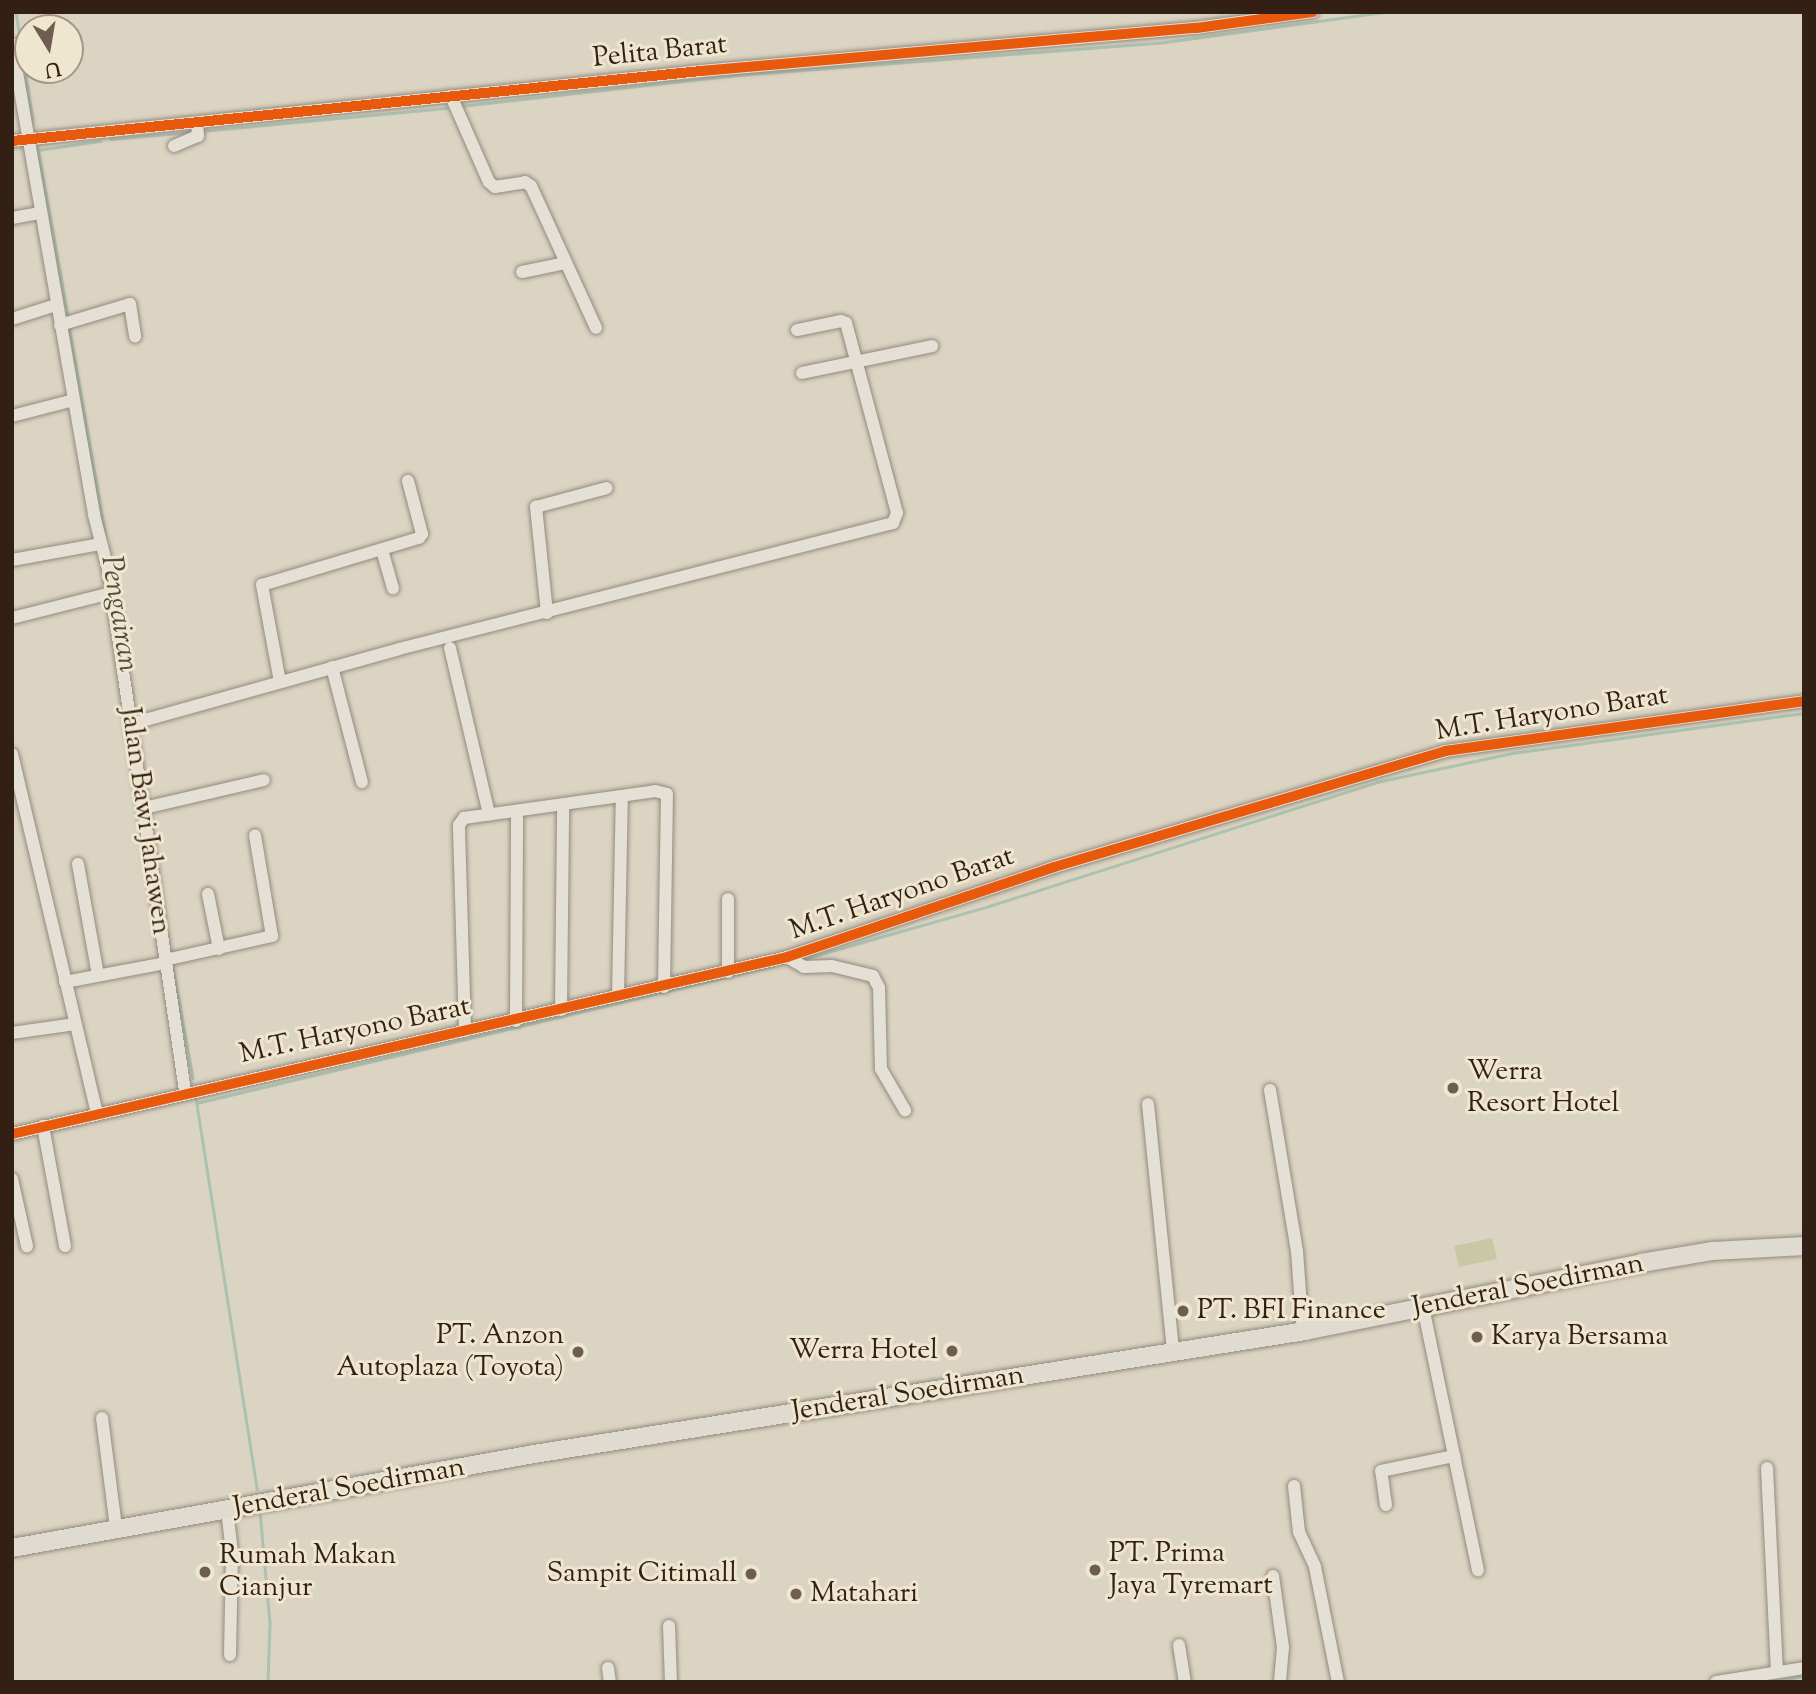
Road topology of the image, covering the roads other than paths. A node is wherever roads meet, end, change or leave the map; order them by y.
1 (1313, 12) edge
2 (12, 44) edge
3 (450, 96) junction
4 (197, 123) junction
5 (30, 138) junction
6 (12, 141) edge
7 (174, 146) dead end
8 (41, 213) junction
9 (12, 218) edge
10 (566, 262) junction
11 (522, 272) dead end
12 (56, 305) junction
13 (12, 319) edge
14 (60, 325) junction
15 (596, 328) dead end
16 (797, 330) dead end
17 (135, 337) dead end
18 (932, 346) dead end
19 (855, 363) junction
20 (802, 373) dead end
21 (74, 400) junction
22 (12, 416) edge
23 (408, 481) dead end
24 (607, 488) dead end
25 (100, 544) junction
26 (382, 550) junction
27 (12, 560) edge
28 (393, 588) dead end
29 (111, 593) junction
30 (547, 613) junction
31 (12, 618) edge
32 (450, 648) dead end
33 (332, 667) junction
34 (280, 682) junction
35 (1804, 701) edge
36 (131, 724) junction
37 (12, 754) edge
38 (264, 780) dead end
39 (362, 782) dead end
40 (622, 796) junction
41 (563, 804) junction
42 (144, 808) junction
43 (517, 811) junction
44 (489, 814) junction
45 (255, 835) dead end
46 (78, 864) dead end
47 (208, 894) dead end
48 (728, 899) dead end
49 (219, 949) junction
50 (786, 957) junction
51 (166, 962) junction
52 (728, 972) junction
53 (98, 975) junction
54 (65, 982) junction
55 (664, 986) junction
56 (618, 996) junction
57 (561, 1010) junction
58 (516, 1021) junction
59 (75, 1024) junction
60 (465, 1031) junction
61 (12, 1033) edge
62 (1270, 1090) dead end
63 (185, 1091) junction
64 (1148, 1104) dead end
65 (905, 1110) dead end
66 (97, 1113) junction
67 (43, 1126) junction
68 (12, 1134) edge
69 (12, 1179) edge
70 (1804, 1237) edge
71 (27, 1246) dead end
72 (65, 1246) dead end
73 (1804, 1246) edge
74 (1423, 1307) junction
75 (1302, 1321) junction
76 (1172, 1347) junction
77 (102, 1418) dead end
78 (1454, 1456) junction
79 (1767, 1468) dead end
80 (391, 1475) junction
81 (1294, 1486) dead end
82 (1386, 1505) dead end
83 (227, 1510) junction
84 (115, 1519) junction
85 (12, 1538) edge
86 (12, 1548) edge
87 (1478, 1570) dead end
88 (1273, 1576) dead end
89 (669, 1626) dead end
90 (1179, 1645) dead end
91 (230, 1655) dead end
92 (608, 1668) dead end
93 (1804, 1668) edge
94 (1777, 1672) junction
95 (610, 1682) edge
96 (671, 1682) edge
97 (1185, 1682) edge
98 (1280, 1682) edge
99 (1338, 1682) edge
100 (1716, 1682) edge

1 - 3 street, Pelita Barat
2 - 5 street, Jalan Bawi Jahawen
3 - 4 street, Pelita Barat
3 - 10 street
4 - 5 street, Pelita Barat
4 - 7 street
5 - 6 street, Pelita Barat
5 - 8 street, Jalan Bawi Jahawen
8 - 9 street
8 - 12 street, Jalan Bawi Jahawen
10 - 11 street
10 - 15 street
12 - 13 street
12 - 14 street, Jalan Bawi Jahawen
14 - 17 street
14 - 21 street, Jalan Bawi Jahawen
16 - 19 street
18 - 19 street
19 - 20 street
19 - 30 street
21 - 22 street
21 - 25 street, Jalan Bawi Jahawen
23 - 26 street
24 - 30 street
25 - 27 street
25 - 29 street, Jalan Bawi Jahawen
26 - 28 street
26 - 34 street
29 - 31 street
29 - 36 street, Jalan Bawi Jahawen
30 - 33 street
32 - 44 street
33 - 34 street
33 - 39 street
34 - 36 street
35 - 50 street, M.T. Haryono Barat
36 - 42 street, Jalan Bawi Jahawen
37 - 54 street
38 - 42 street
40 - 41 street
40 - 55 street
40 - 56 street
41 - 43 street
41 - 57 street
42 - 51 street, Jalan Bawi Jahawen
43 - 44 street
43 - 58 street
44 - 60 street
45 - 49 street
46 - 53 street
47 - 49 street
48 - 52 street
49 - 51 street
50 - 52 street, M.T. Haryono Barat
50 - 65 street
51 - 53 street
51 - 63 street, Jalan Bawi Jahawen
52 - 55 street, M.T. Haryono Barat
53 - 54 street
54 - 59 street
55 - 56 street, M.T. Haryono Barat
56 - 57 street, M.T. Haryono Barat
57 - 58 street, M.T. Haryono Barat
58 - 60 street, M.T. Haryono Barat
59 - 61 street
59 - 66 street
60 - 63 street, M.T. Haryono Barat
62 - 75 street
63 - 66 street, M.T. Haryono Barat
64 - 76 street
66 - 67 street, M.T. Haryono Barat
67 - 68 street, M.T. Haryono Barat
67 - 72 street
69 - 71 street
70 - 75 highway, Jenderal Soedirman
73 - 74 highway, Jenderal Soedirman
74 - 76 highway, Jenderal Soedirman
74 - 78 street
75 - 76 highway, Jenderal Soedirman
76 - 80 highway, Jenderal Soedirman
77 - 84 street
78 - 82 street
78 - 87 street
79 - 94 street
80 - 83 highway, Jenderal Soedirman
80 - 84 highway, Jenderal Soedirman
81 - 99 street
83 - 86 highway, Jenderal Soedirman
83 - 91 street
84 - 85 highway, Jenderal Soedirman
88 - 98 street
89 - 96 street
90 - 97 street
92 - 95 street
93 - 94 street
94 - 100 street

